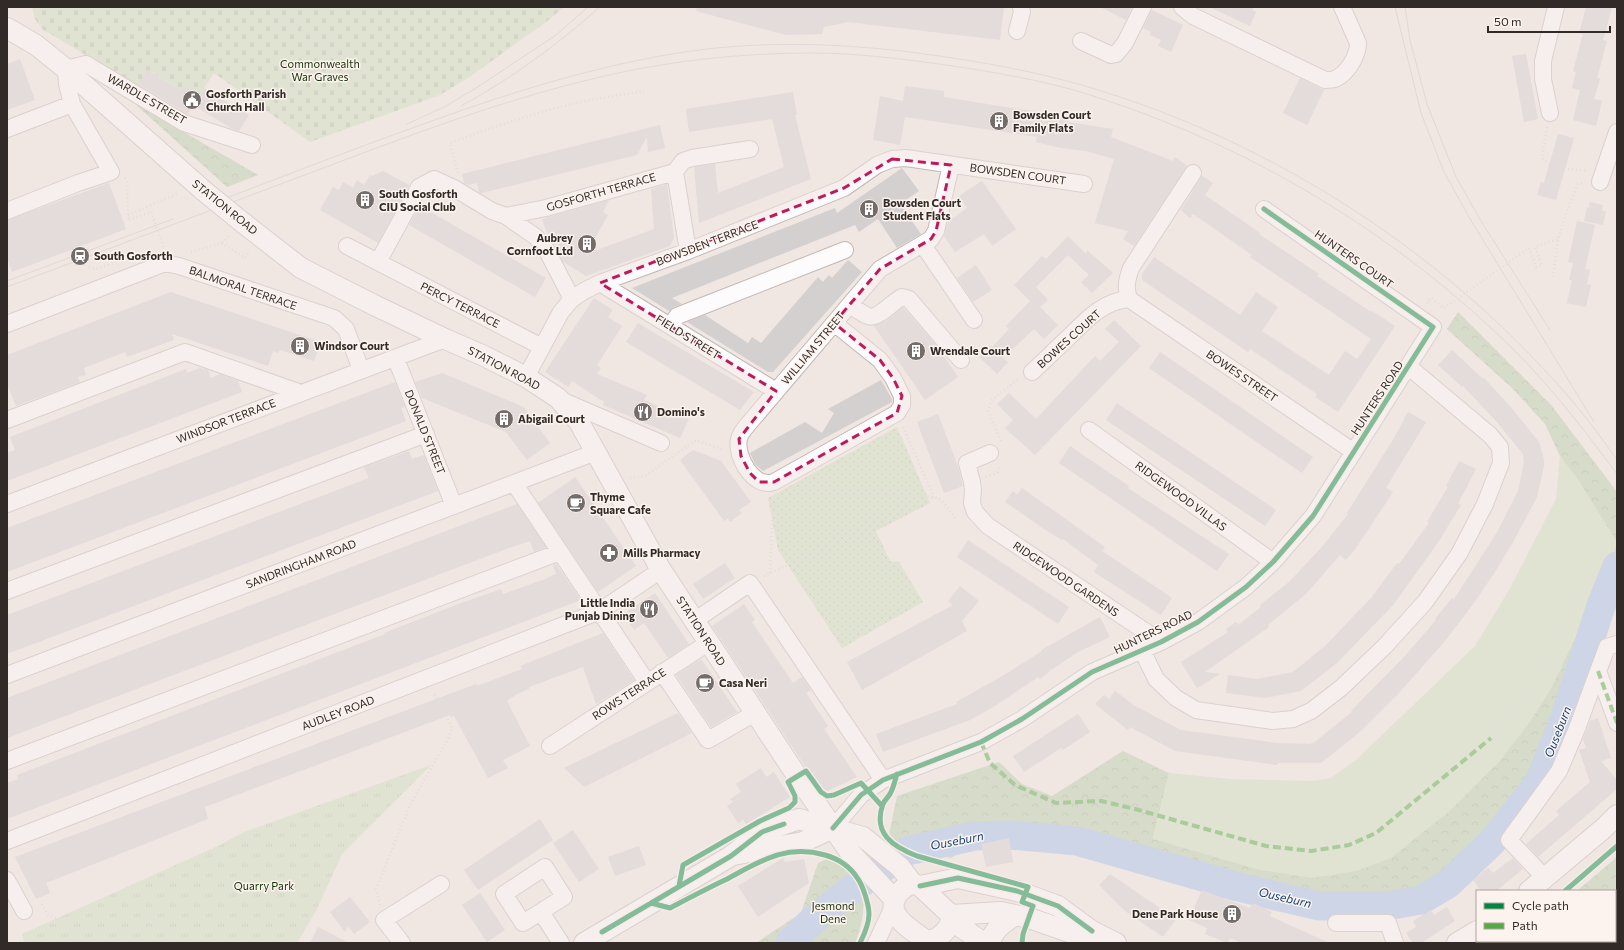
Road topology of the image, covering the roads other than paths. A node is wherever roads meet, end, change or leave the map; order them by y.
1 (1021, 7) edge
2 (1142, 7) edge
3 (1182, 7) edge
4 (1342, 7) edge
5 (1556, 7) edge
6 (7, 28) edge
7 (1017, 31) dead end
8 (1081, 41) dead end
9 (66, 69) junction
10 (72, 104) junction
11 (1550, 113) road end
12 (7, 129) edge
13 (1617, 132) edge
14 (252, 145) dead end
15 (750, 149) dead end
16 (951, 165) junction
17 (675, 172) junction
18 (1193, 173) dead end
19 (1601, 177) road end
20 (1084, 184) dead end
21 (844, 188) joint
22 (1264, 209) dead end
23 (7, 211) edge
24 (506, 216) junction
25 (923, 245) junction
26 (347, 246) dead end
27 (845, 250) dead end
28 (688, 251) junction
29 (378, 262) junction
30 (600, 283) junction
31 (572, 299) junction
32 (1129, 299) junction
33 (850, 305) junction
34 (974, 320) dead end
35 (834, 323) junction
36 (7, 324) edge
37 (671, 326) junction
38 (1433, 327) joint
39 (445, 339) junction
40 (542, 347) junction
41 (396, 359) junction
42 (960, 360) dead end
43 (1408, 367) junction
44 (361, 370) junction
45 (1032, 372) road end
46 (526, 377) junction
47 (776, 391) junction
48 (301, 393) junction
49 (558, 398) junction
50 (7, 420) edge
51 (1089, 430) dead end
52 (426, 434) junction
53 (661, 443) dead end
54 (596, 452) junction
55 (1354, 452) junction
56 (998, 453) road end
57 (514, 483) junction
58 (7, 504) edge
59 (454, 506) junction
60 (560, 552) junction
61 (1273, 562) junction
62 (661, 570) junction
63 (7, 592) edge
64 (600, 611) junction
65 (694, 621) junction
66 (1161, 642) junction
67 (708, 643) junction
68 (1617, 644) edge
69 (1142, 650) junction
70 (1598, 671) junction
71 (662, 672) junction
72 (7, 675) edge
73 (647, 682) junction
74 (755, 713) junction
75 (1617, 724) edge
76 (550, 746) dead end
77 (7, 761) edge
78 (882, 780) junction
79 (1617, 815) edge
80 (833, 828) junction
81 (7, 841) edge
82 (1545, 878) junction
83 (7, 880) edge
84 (441, 884) dead end
85 (917, 884) junction
86 (1530, 890) edge
87 (894, 903) junction
88 (24, 911) dead end
89 (541, 912) dead end
90 (1015, 915) junction
91 (952, 918) junction
92 (1336, 923) dead end
93 (1092, 931) junction
94 (1476, 932) edge
95 (606, 937) edge
96 (930, 942) edge
97 (402, 943) edge
98 (561, 943) edge
99 (584, 943) edge
100 (876, 943) edge
101 (984, 943) edge
102 (990, 943) edge
103 (1116, 943) edge
104 (1395, 943) edge
105 (1457, 943) edge

1 - 7 street
2 - 8 street
3 - 4 street
5 - 11 street
6 - 9 main road, STATION ROAD
9 - 10 street
9 - 14 street, WARDLE STREET
9 - 39 main road, STATION ROAD, bridge
10 - 12 street
10 - 23 street
13 - 19 street
15 - 17 street, GOSFORTH TERRACE
16 - 20 street, BOWSDEN COURT
16 - 21 street, BOWSDEN COURT
16 - 25 street
17 - 24 street, GOSFORTH TERRACE
17 - 28 street
18 - 32 street
21 - 28 street, BOWSDEN TERRACE
22 - 38 street, HUNTERS COURT
24 - 29 street
24 - 31 street
25 - 33 street, WILLIAM STREET
25 - 34 street
26 - 29 street, PERCY TERRACE
27 - 37 street
28 - 30 street, BOWSDEN TERRACE
29 - 40 street, PERCY TERRACE
30 - 31 street, BOWSDEN TERRACE
30 - 37 street, FIELD STREET
31 - 40 street, BOWSDEN TERRACE
32 - 45 street, BOWES COURT
32 - 55 street, BOWES STREET
33 - 35 street, WILLIAM STREET
33 - 42 street
35 - 47 street, WILLIAM STREET
35 - 47 street, WILLIAM STREET
36 - 44 street, BALMORAL TERRACE
37 - 47 street, FIELD STREET
38 - 43 street, HUNTERS ROAD
39 - 41 street, WINDSOR TERRACE
39 - 46 main road, STATION ROAD
40 - 46 street, BOWSDEN TERRACE
41 - 44 street, WINDSOR TERRACE
41 - 52 street, DONALD STREET
43 - 55 street, HUNTERS ROAD
43 - 69 street
44 - 48 street, WINDSOR TERRACE
46 - 49 main road, STATION ROAD
48 - 50 street
48 - 58 street, WINDSOR TERRACE
49 - 53 street
49 - 54 main road, STATION ROAD
51 - 61 street, RIDGEWOOD VILLAS
52 - 59 street, DONALD STREET
52 - 63 street
54 - 57 street, SANDRINGHAM ROAD
54 - 62 main road, STATION ROAD
55 - 61 street, HUNTERS ROAD
56 - 66 street, RIDGEWOOD GARDENS
57 - 59 street, SANDRINGHAM ROAD
57 - 60 street
59 - 72 street, SANDRINGHAM ROAD
60 - 64 street
60 - 77 street
61 - 66 street, HUNTERS ROAD
62 - 64 street, AUDLEY ROAD
62 - 65 main road, STATION ROAD
64 - 73 street
64 - 81 street, AUDLEY ROAD
65 - 67 main road, STATION ROAD
65 - 78 street
66 - 69 street, HUNTERS ROAD
67 - 71 street, ROWS TERRACE
67 - 74 main road, STATION ROAD
68 - 70 street
69 - 78 street, HUNTERS ROAD
70 - 75 street
70 - 82 street
71 - 73 street, ROWS TERRACE
71 - 74 street
73 - 76 street, ROWS TERRACE
74 - 80 main road, STATION ROAD
78 - 80 street, HUNTERS ROAD
79 - 82 main road
80 - 85 main road
80 - 87 main road, STATION ROAD
80 - 95 main road
82 - 86 main road
83 - 88 street
84 - 97 street
85 - 87 main road
85 - 91 main road
85 - 93 main road
87 - 96 main road
87 - 100 street
89 - 98 street
90 - 91 main road
90 - 93 main road
90 - 102 main road
91 - 96 main road
91 - 101 main road
92 - 104 street
93 - 103 main road
94 - 105 main road
95 - 99 main road

